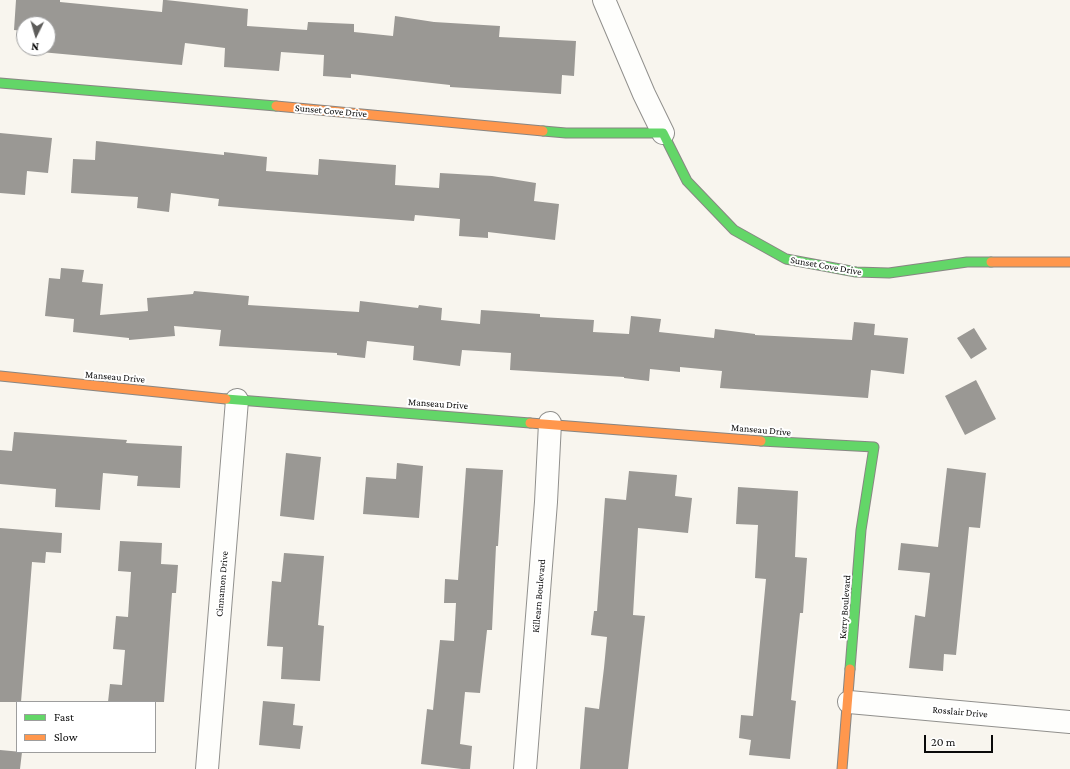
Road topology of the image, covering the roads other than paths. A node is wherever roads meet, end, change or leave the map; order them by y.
1 (604, 0) edge
2 (0, 83) edge
3 (663, 133) junction
4 (1070, 262) edge
5 (0, 376) edge
6 (237, 400) junction
7 (550, 423) junction
8 (874, 447) joint
9 (849, 702) junction
10 (1070, 722) edge
11 (208, 769) edge
12 (525, 769) edge
13 (842, 769) edge

1 - 3 street, Sunset Cove Drive
2 - 3 street, Sunset Cove Drive
3 - 4 street, Sunset Cove Drive
5 - 6 street, Manseau Drive
6 - 7 street, Manseau Drive
6 - 11 street, Cinnamon Drive
7 - 8 street, Manseau Drive
7 - 12 street, Killearn Boulevard
8 - 9 street, Kerry Boulevard
9 - 10 street, Rosslair Drive
9 - 13 street, Kerry Boulevard

